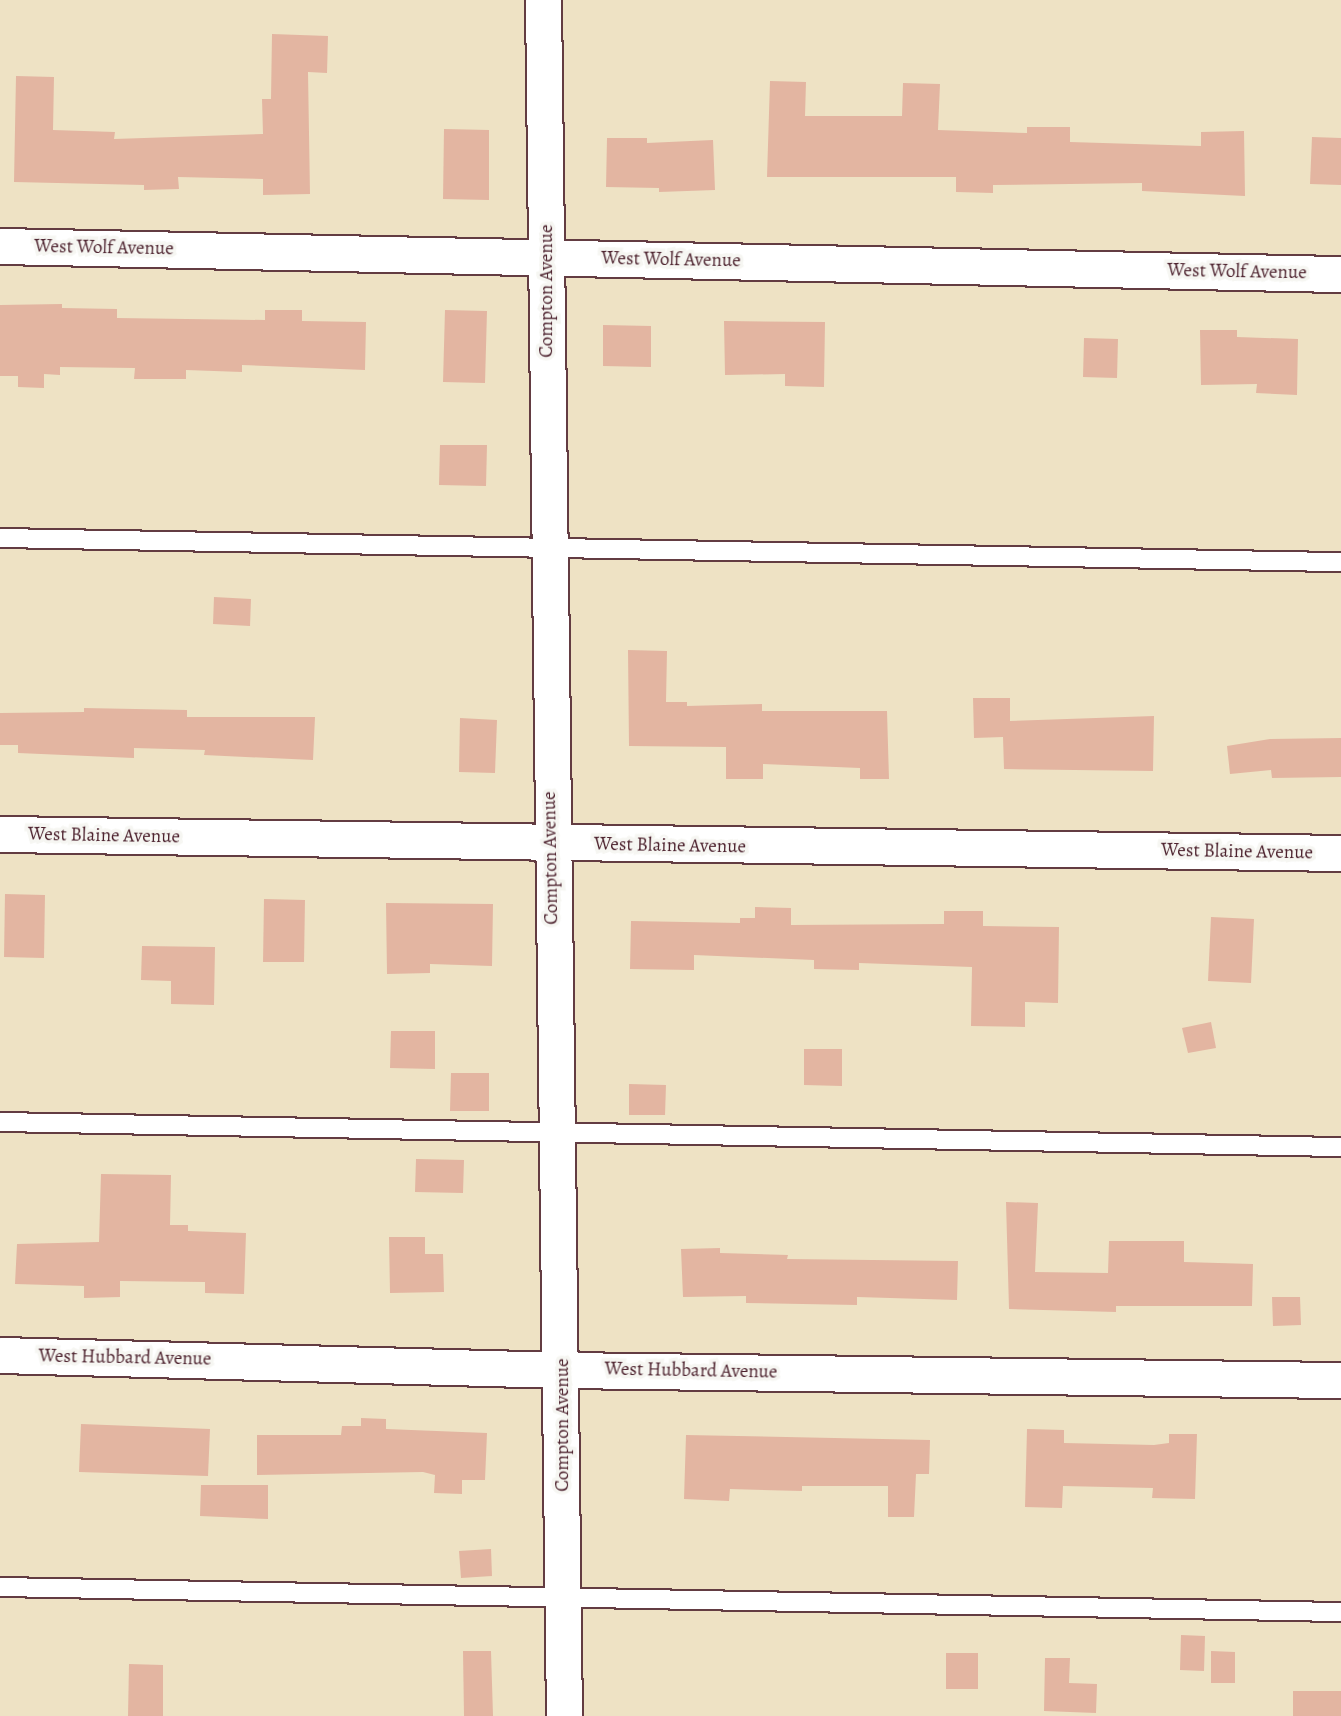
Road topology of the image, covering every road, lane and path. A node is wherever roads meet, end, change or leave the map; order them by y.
1 (543, 0) edge
2 (0, 246) edge
3 (547, 257) junction
4 (1341, 274) edge
5 (0, 538) edge
6 (548, 550) junction
7 (1341, 562) edge
8 (0, 834) edge
9 (550, 844) junction
10 (1341, 853) edge
11 (0, 1122) edge
12 (557, 1132) junction
13 (1341, 1147) edge
14 (0, 1355) edge
15 (563, 1370) junction
16 (1341, 1380) edge
17 (0, 1587) edge
18 (564, 1597) junction
19 (1341, 1612) edge
20 (564, 1716) edge

1 - 3 street, Compton Avenue
2 - 3 street, West Wolf Avenue
3 - 4 street, West Wolf Avenue
3 - 6 street, Compton Avenue
5 - 6 lane
6 - 7 lane
6 - 9 street, Compton Avenue
8 - 9 street, West Blaine Avenue
9 - 10 street, West Blaine Avenue
9 - 12 street, Compton Avenue
11 - 12 lane
12 - 13 lane
12 - 15 street, Compton Avenue
14 - 15 street, West Hubbard Avenue
15 - 16 street, West Hubbard Avenue
15 - 18 street, Compton Avenue
17 - 18 lane
18 - 19 lane
18 - 20 street, Compton Avenue

